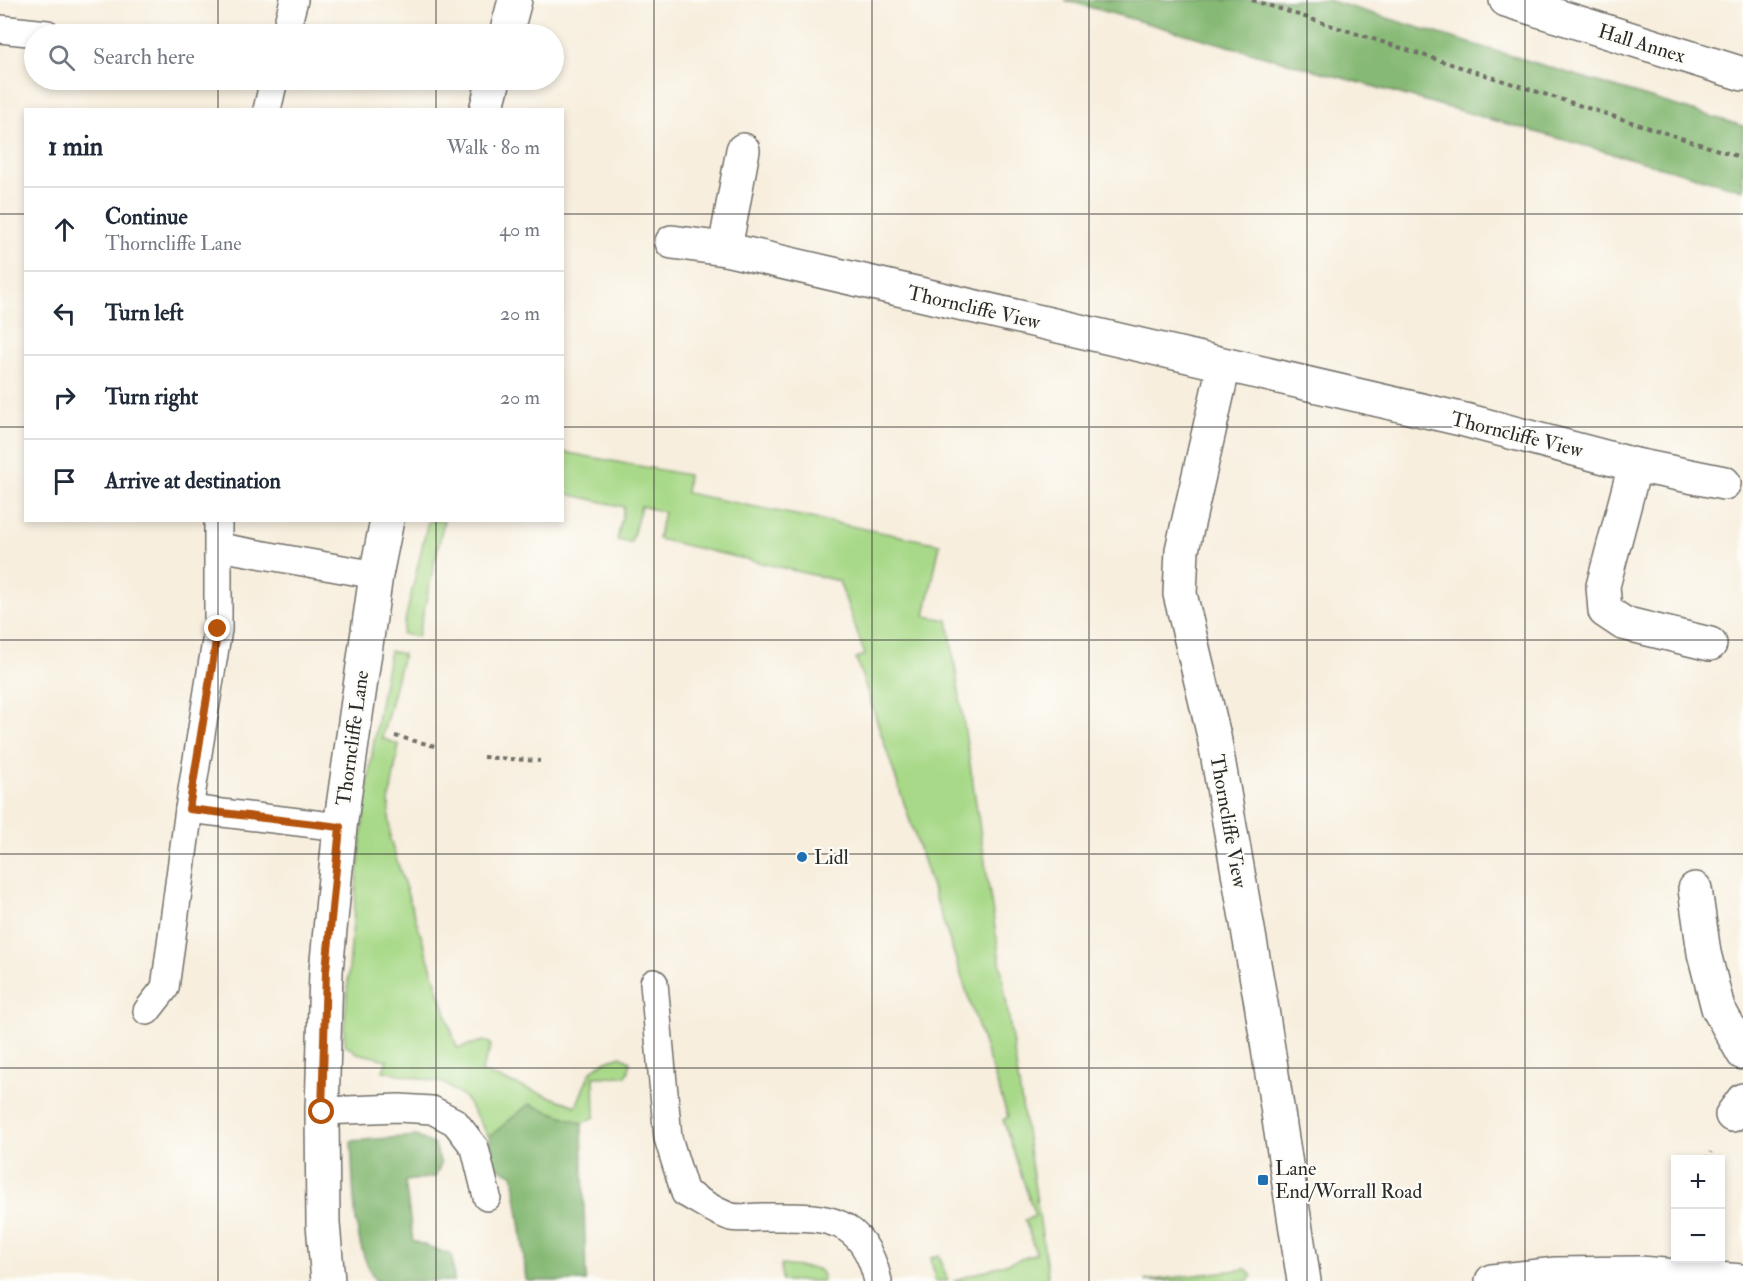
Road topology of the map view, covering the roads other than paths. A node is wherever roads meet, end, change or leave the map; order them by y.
1 (294, 0) edge
2 (515, 0) edge
3 (1506, 0) edge
4 (288, 24) edge
5 (509, 24) edge
6 (0, 29) edge
7 (24, 32) edge
8 (1743, 74) edge
9 (272, 90) edge
10 (267, 108) edge
11 (743, 150) dead end
12 (672, 242) dead end
13 (725, 249) junction
14 (1224, 365) junction
15 (1635, 465) junction
16 (1724, 483) dead end
17 (387, 522) edge
18 (218, 534) edge
19 (376, 575) junction
20 (1710, 644) dead end
21 (189, 809) junction
22 (340, 827) junction
23 (1695, 890) dead end
24 (654, 983) dead end
25 (147, 1011) dead end
26 (1743, 1053) edge
27 (322, 1112) junction
28 (487, 1197) dead end
29 (1639, 1277) edge
30 (328, 1281) edge
31 (878, 1281) edge
32 (1304, 1281) edge
33 (1492, 1281) edge
34 (1742, 1281) edge

1 - 4 lane
2 - 5 street
3 - 8 street, Hall Annex
6 - 7 lane
9 - 10 lane
11 - 13 street
12 - 13 street, Thorncliffe View
13 - 14 street, Thorncliffe View
14 - 15 street, Thorncliffe View
14 - 32 street, Thorncliffe View
15 - 16 street, Thorncliffe View
15 - 20 street
17 - 19 street, Thorncliffe Lane
18 - 19 lane
18 - 21 lane
19 - 22 street, Thorncliffe Lane
21 - 22 lane
21 - 25 lane
22 - 27 street, Thorncliffe Lane
23 - 26 street
24 - 31 lane
27 - 28 lane
27 - 30 street, Thorncliffe Lane
29 - 33 street
29 - 34 street

